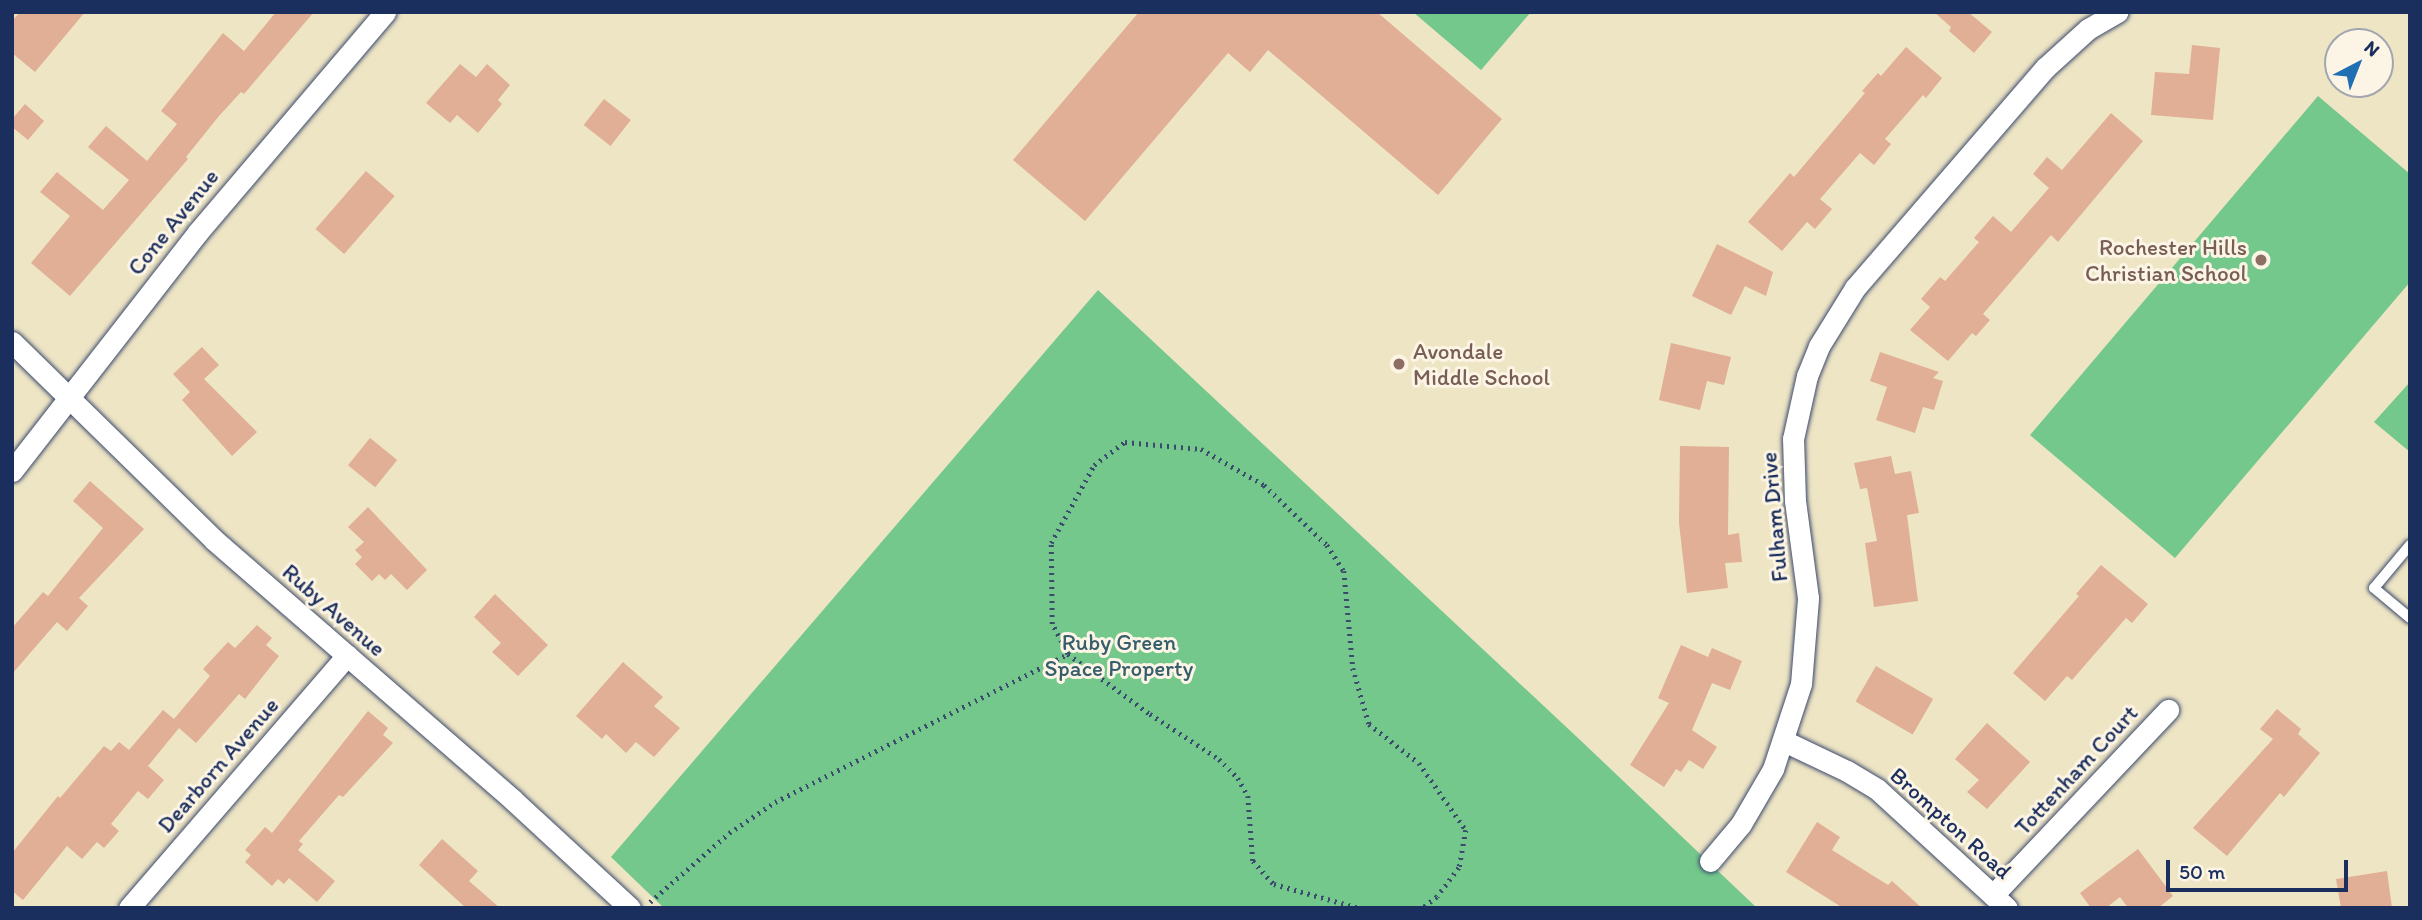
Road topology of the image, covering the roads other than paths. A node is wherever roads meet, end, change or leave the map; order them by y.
1 (385, 12) edge
2 (2117, 12) edge
3 (12, 342) edge
4 (69, 400) junction
5 (12, 471) edge
6 (2410, 545) edge
7 (2410, 618) edge
8 (347, 655) junction
9 (2168, 710) dead end
10 (1784, 741) junction
11 (1710, 861) dead end
12 (2000, 901) edge
13 (129, 908) edge
14 (630, 908) edge

1 - 4 street, Cone Avenue
2 - 10 street, Fulham Drive
3 - 4 street, Ruby Avenue
4 - 5 street, Cone Avenue
4 - 8 street, Ruby Avenue
6 - 7 lane
8 - 13 street, Dearborn Avenue
8 - 14 street, Ruby Avenue
9 - 12 street, Tottenham Court
10 - 11 street, Fulham Drive
10 - 12 street, Brompton Road

